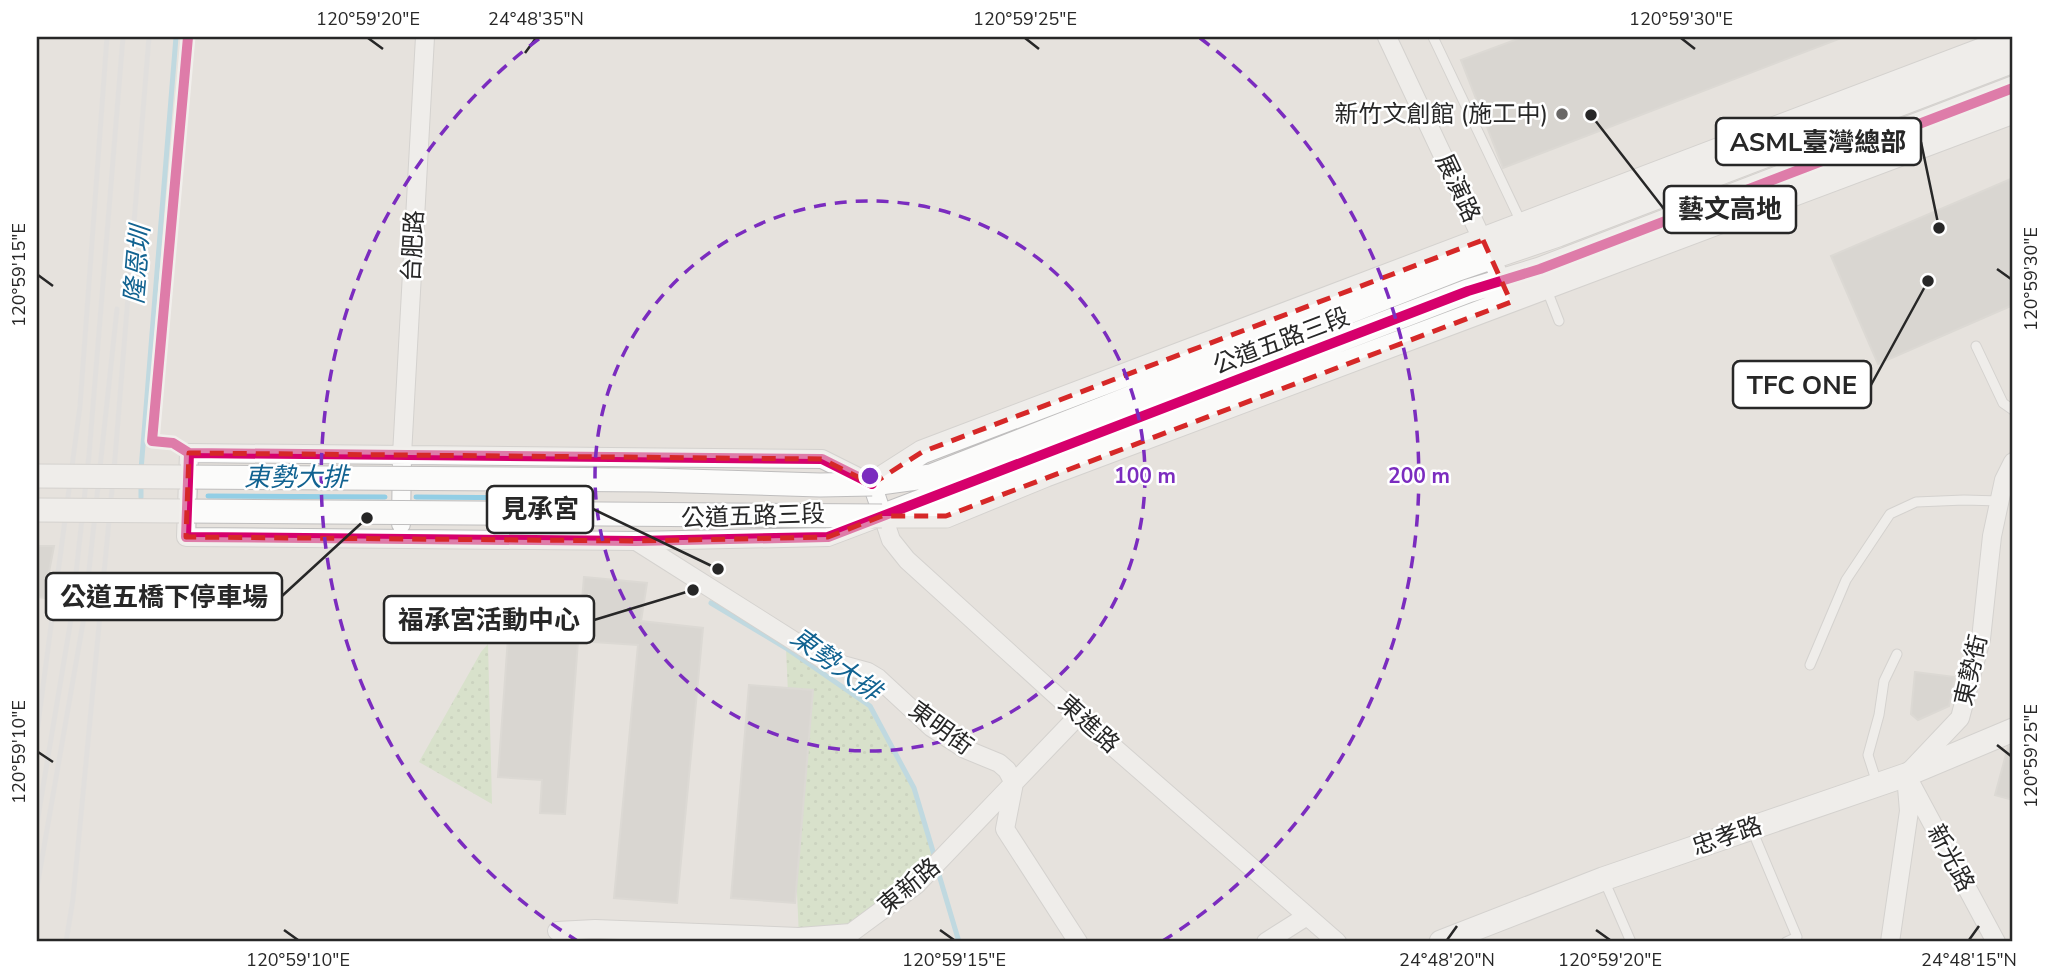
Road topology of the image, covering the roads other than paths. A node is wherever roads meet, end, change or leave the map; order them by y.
1 (425, 37) edge
2 (1387, 37) edge
3 (1433, 37) edge
4 (2013, 38) edge
5 (2013, 61) edge
6 (2013, 88) edge
7 (2013, 112) edge
8 (1527, 235) junction
9 (1487, 249) junction
10 (1543, 279) junction
11 (1506, 291) junction
12 (1559, 321) dead end
13 (1976, 346) dead end
14 (2013, 410) edge
15 (402, 455) junction
16 (2013, 462) edge
17 (37, 476) edge
18 (872, 484) junction
19 (2000, 501) junction
20 (37, 510) edge
21 (882, 516) junction
22 (401, 538) junction
23 (636, 541) junction
24 (1897, 654) dead end
25 (1810, 665) dead end
26 (1079, 715) junction
27 (2013, 730) edge
28 (1906, 775) junction
29 (1014, 783) junction
30 (1878, 785) junction
31 (1751, 828) junction
32 (1603, 879) junction
33 (1307, 916) junction
34 (558, 931) dead end
35 (799, 940) edge
36 (1078, 942) edge
37 (1266, 942) edge
38 (1337, 942) edge
39 (1441, 942) edge
40 (1631, 942) edge
41 (1786, 942) edge
42 (1890, 942) edge
43 (1996, 942) edge

1 - 15 street, 台肥路
2 - 9 street, 展演路
3 - 8 lane
4 - 8 street, 公道五路三段
5 - 8 street, 公道五路三段
6 - 10 street, 公道五路三段
7 - 10 street, 公道五路三段
8 - 9 street, 公道五路三段
8 - 10 lane
9 - 11 street, 展演路
9 - 18 street, 公道五路三段
10 - 11 street, 公道五路三段
10 - 12 lane
11 - 21 street, 公道五路三段
13 - 14 lane
15 - 18 street, 公道五路三段
15 - 22 street, 台肥路
15 - 22 street, 公道五路三段
16 - 19 street, 東勢街
17 - 18 street, 公道五路三段, bridge
18 - 21 street, 東進路
19 - 25 lane
19 - 28 street, 東勢街
20 - 21 street, 公道五路三段, bridge
21 - 23 street, 公道五路三段
21 - 26 street, 東進路
22 - 23 street, 公道五路三段
23 - 29 street, 東明街
24 - 30 lane
26 - 29 street, 東新路
26 - 33 street, 東進路
27 - 28 street, 忠孝路
28 - 30 street, 忠孝路
28 - 42 street
28 - 43 street, 新光路
29 - 35 street, 東新路
29 - 36 street
30 - 31 street, 忠孝路
31 - 32 street, 忠孝路
31 - 41 lane
32 - 39 street, 忠孝路
32 - 40 lane
33 - 37 street
33 - 38 street, 東進路
34 - 35 street, 東新路

